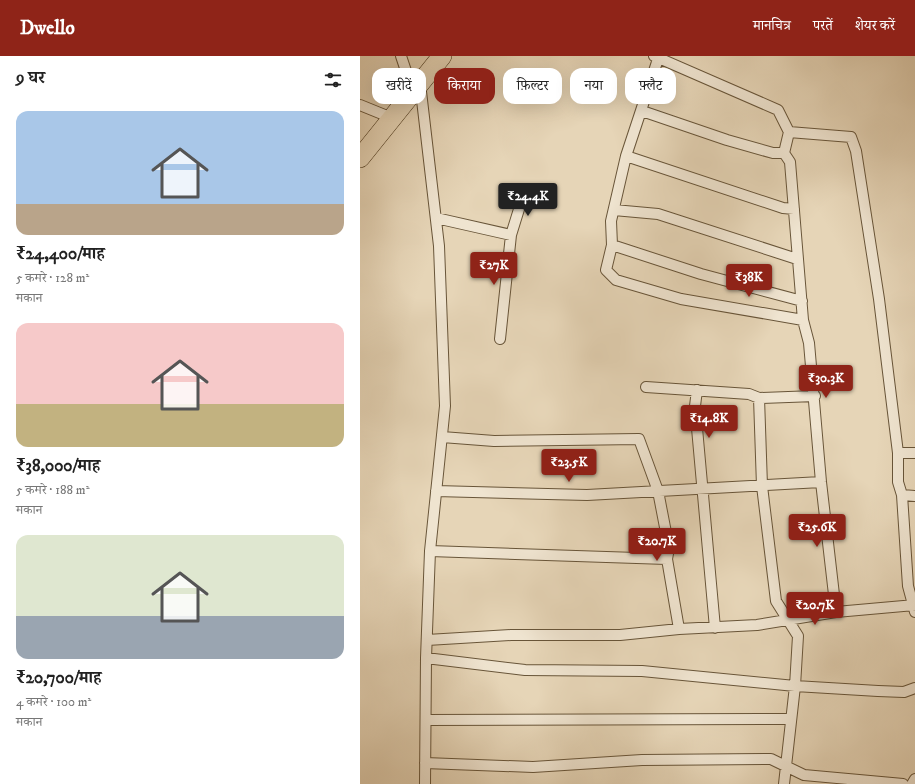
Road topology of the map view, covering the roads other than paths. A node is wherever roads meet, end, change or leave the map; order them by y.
1 (401, 56) edge
2 (442, 56) edge
3 (656, 57) edge
4 (405, 68) edge
5 (426, 76) edge
6 (403, 104) edge
7 (420, 104) edge
8 (360, 105) edge
9 (642, 111) junction
10 (392, 118) junction
11 (789, 132) junction
12 (784, 153) junction
13 (626, 156) junction
14 (360, 158) edge
15 (524, 193) dead end
16 (614, 210) junction
17 (794, 210) junction
18 (436, 218) junction
19 (511, 234) junction
20 (612, 245) junction
21 (797, 259) junction
22 (802, 301) junction
23 (803, 320) junction
24 (500, 339) dead end
25 (646, 387) dead end
26 (697, 390) junction
27 (814, 396) junction
28 (759, 398) junction
29 (442, 437) junction
30 (915, 453) edge
31 (898, 454) junction
32 (820, 482) junction
33 (762, 486) junction
34 (702, 488) junction
35 (436, 490) junction
36 (658, 490) junction
37 (902, 495) junction
38 (915, 496) edge
39 (430, 550) junction
40 (667, 559) junction
41 (914, 607) edge
42 (836, 612) junction
43 (788, 619) junction
44 (715, 628) junction
45 (679, 629) junction
46 (427, 640) junction
47 (426, 658) junction
48 (795, 686) junction
49 (915, 688) edge
50 (791, 719) junction
51 (426, 720) junction
52 (425, 763) junction
53 (786, 767) junction
54 (915, 779) edge
55 (425, 784) edge
56 (784, 784) edge
57 (903, 784) edge
58 (912, 784) edge

1 - 4 street
2 - 5 highway
3 - 9 street
3 - 11 street
6 - 10 highway
7 - 18 street
8 - 10 street
9 - 12 street
9 - 13 street
10 - 14 highway
11 - 12 street
11 - 31 street
12 - 17 street
13 - 16 street
13 - 17 street
15 - 19 street
16 - 20 street
16 - 21 street
17 - 21 street
18 - 19 street
18 - 29 street
19 - 24 street
20 - 22 street
20 - 23 street
21 - 22 street
22 - 23 street
23 - 27 street
25 - 26 street
26 - 28 street
26 - 34 street
27 - 28 street
27 - 32 street
28 - 33 street
29 - 35 street
29 - 36 street
30 - 31 street
31 - 37 street
32 - 33 street
32 - 42 street
33 - 34 street
33 - 43 street
34 - 36 street
34 - 44 street
35 - 36 street
35 - 39 street
36 - 40 street
37 - 38 street
37 - 41 street
39 - 40 street
39 - 46 street
40 - 45 street
41 - 42 street
42 - 43 street
43 - 44 street
43 - 48 street
44 - 45 street
45 - 46 street
46 - 47 street
47 - 48 street
47 - 51 street
48 - 49 street
48 - 50 street
50 - 51 street
50 - 53 street
51 - 52 street
52 - 53 street
52 - 55 street
53 - 56 street
53 - 57 street
54 - 58 street

